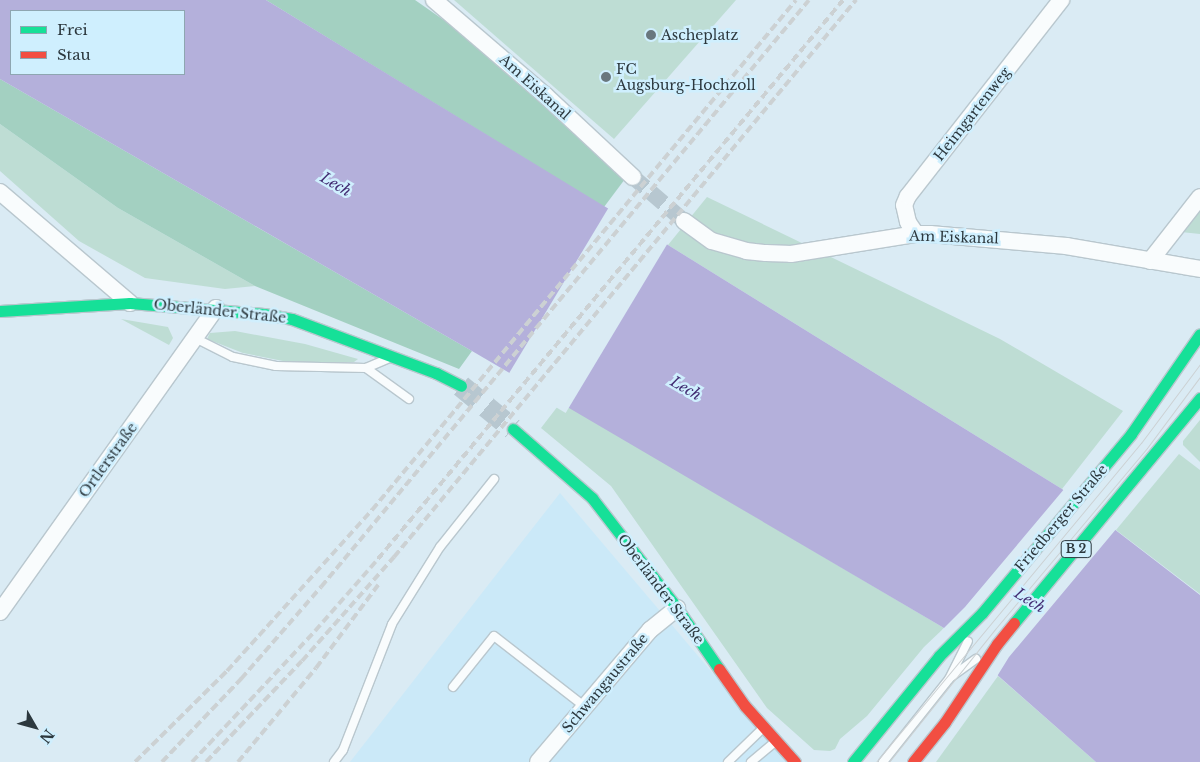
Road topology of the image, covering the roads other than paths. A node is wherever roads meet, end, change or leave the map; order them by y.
1 (434, 0) edge
2 (1061, 0) edge
3 (633, 177) tunnel mouth
4 (0, 192) edge
5 (1200, 197) edge
6 (684, 221) tunnel mouth
7 (916, 234) junction
8 (1150, 261) junction
9 (1200, 268) edge
10 (130, 303) junction
11 (216, 308) junction
12 (0, 311) edge
13 (1200, 334) edge
14 (196, 338) junction
15 (393, 357) junction
16 (366, 368) junction
17 (461, 386) tunnel mouth
18 (1200, 398) edge
19 (409, 399) dead end
20 (513, 429) tunnel mouth
21 (494, 479) dead end
22 (677, 608) junction
23 (0, 612) edge
24 (982, 613) junction
25 (997, 644) junction
26 (949, 678) junction
27 (453, 687) dead end
28 (584, 706) junction
29 (763, 728) junction
30 (775, 742) junction
31 (334, 762) edge
32 (538, 762) edge
33 (728, 762) edge
34 (751, 762) edge
35 (795, 762) edge
36 (854, 762) edge
37 (883, 762) edge
38 (913, 762) edge

1 - 3 street, Am Eiskanal
2 - 7 street, Heimgartenweg
4 - 10 street
5 - 8 street
6 - 7 street, Am Eiskanal
7 - 8 street, Am Eiskanal
8 - 9 street, Am Eiskanal
10 - 11 main road, Oberländer Straße
10 - 12 main road, Oberländer Straße
11 - 14 street, Ortlerstraße
11 - 15 main road, Oberländer Straße
13 - 24 main road, Friedberger Straße / B 2
14 - 16 lane
14 - 23 street, Ortlerstraße
15 - 16 lane
15 - 17 main road, Oberländer Straße
16 - 19 lane
18 - 25 main road, B 2
20 - 22 main road, Oberländer Straße
21 - 31 lane
22 - 28 street, Schwangaustraße
22 - 29 main road, Oberländer Straße
24 - 26 lane
24 - 36 main road, Friedberger Straße / B 2
25 - 26 lane
25 - 38 main road, B 2
26 - 37 lane
27 - 28 lane
28 - 32 street, Schwangaustraße
29 - 30 main road, Oberländer Straße
29 - 33 lane
30 - 34 lane
30 - 35 main road, Oberländer Straße

